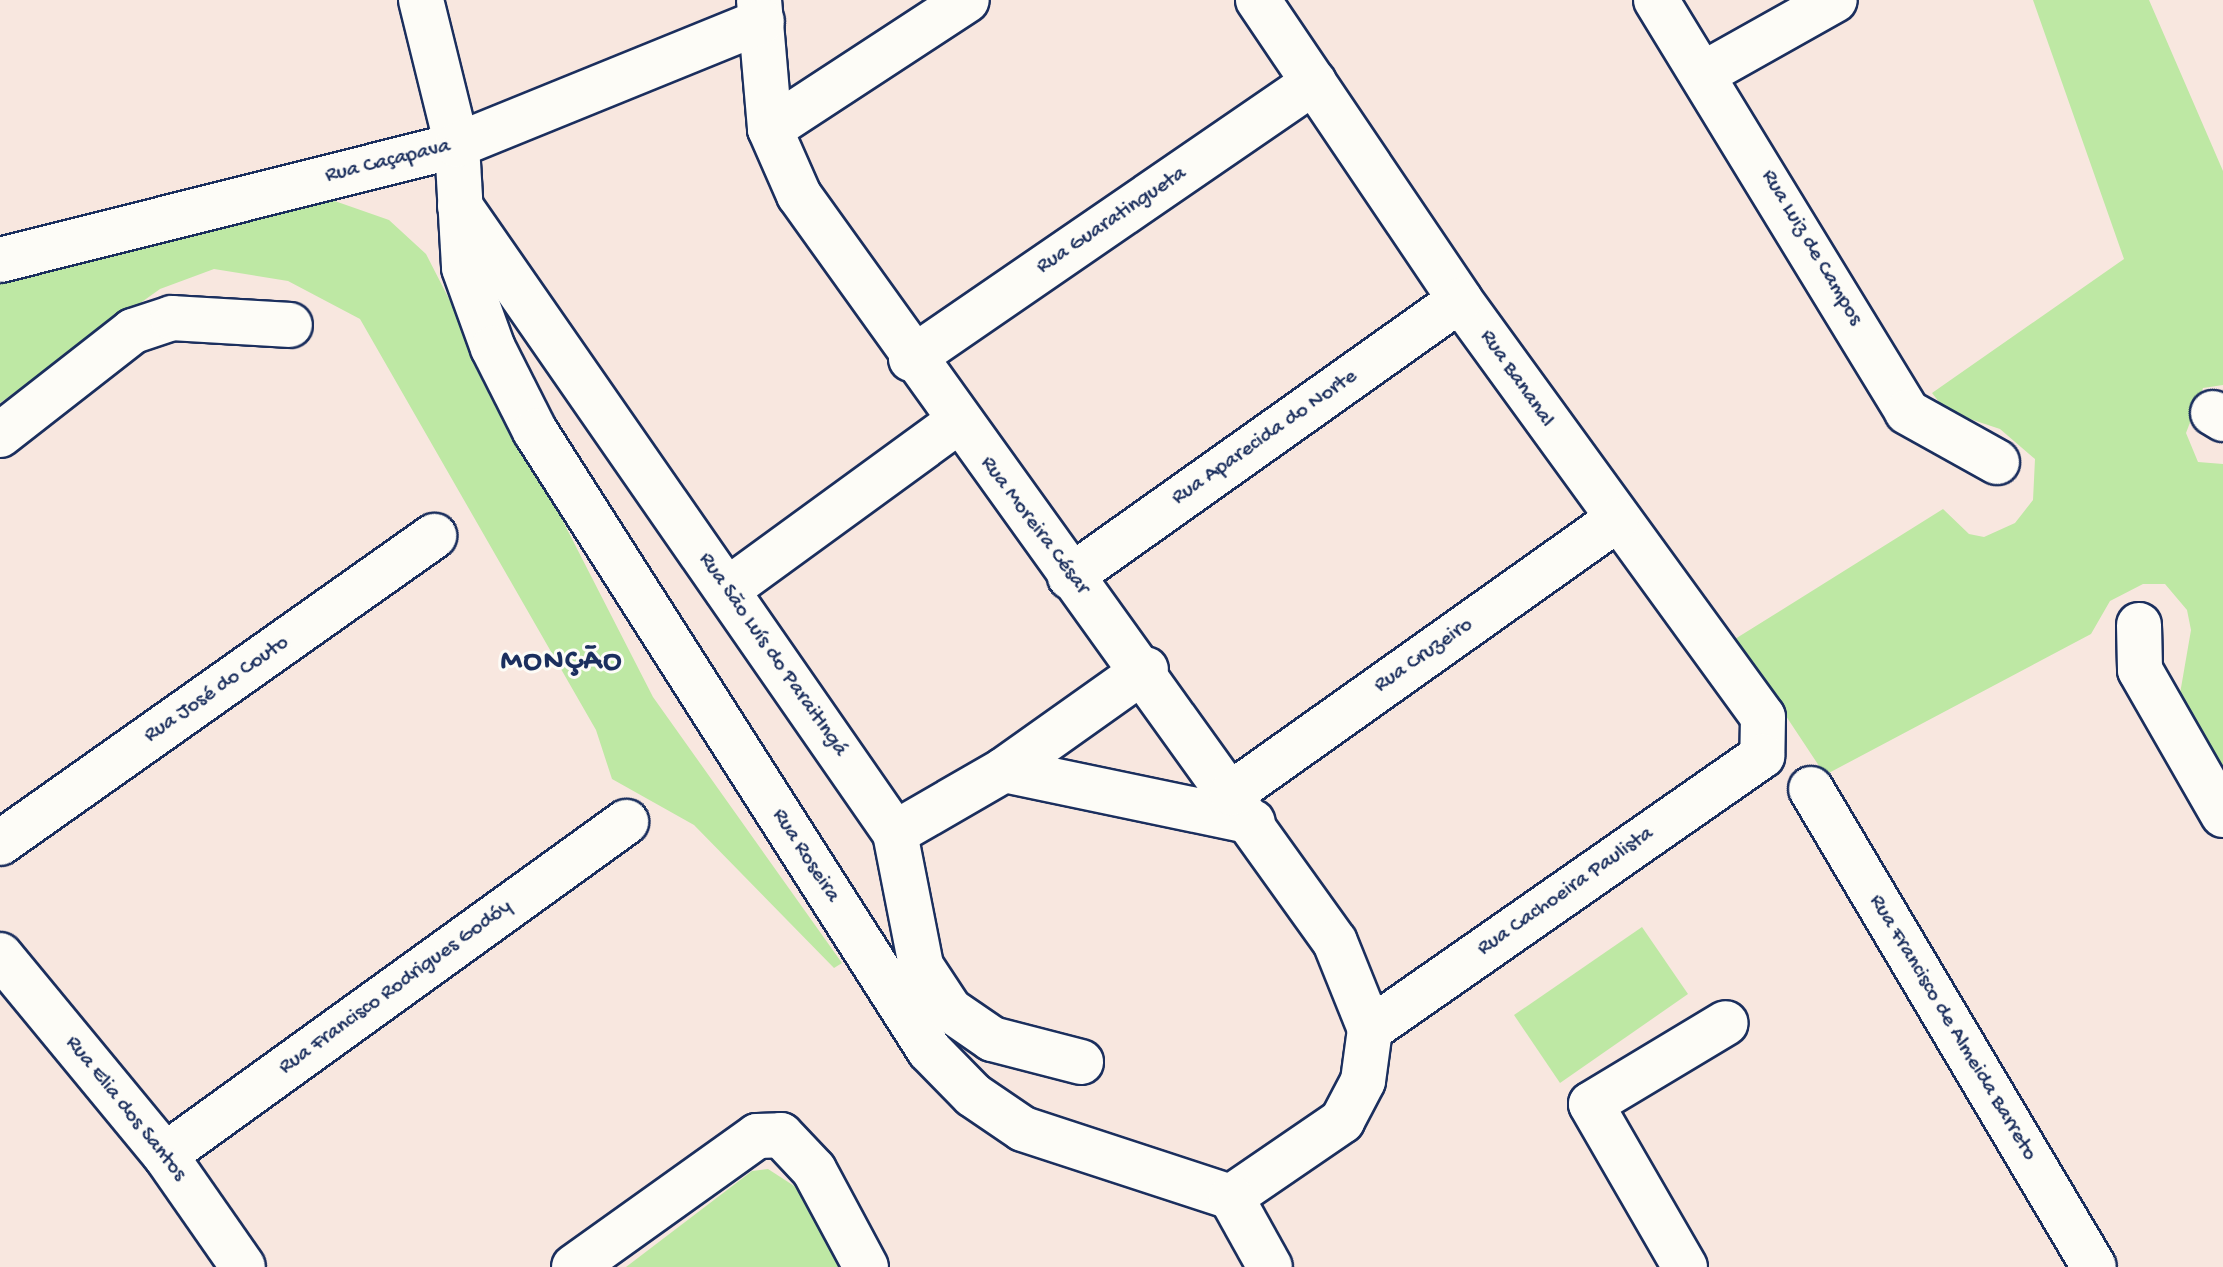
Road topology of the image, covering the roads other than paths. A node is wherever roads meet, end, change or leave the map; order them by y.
1 (421, 0) edge
2 (967, 0) edge
3 (1258, 0) edge
4 (1656, 0) edge
5 (1835, 0) edge
6 (760, 11) edge
7 (1703, 74) junction
8 (1314, 82) junction
9 (770, 129) junction
10 (457, 145) junction
11 (460, 206) junction
12 (0, 260) edge
13 (1460, 300) junction
14 (290, 325) dead end
15 (911, 359) junction
16 (956, 423) junction
17 (0, 435) edge
18 (1997, 462) dead end
19 (1616, 520) junction
20 (434, 536) dead end
21 (1070, 577) junction
22 (727, 590) junction
23 (2139, 625) dead end
24 (1146, 669) junction
25 (1762, 756) joint
26 (1004, 770) junction
27 (1811, 789) dead end
28 (1242, 808) junction
29 (2223, 815) edge
30 (626, 822) dead end
31 (895, 833) junction
32 (0, 843) edge
33 (0, 955) edge
34 (1726, 1023) dead end
35 (1370, 1029) junction
36 (1081, 1062) dead end
37 (165, 1155) junction
38 (1231, 1197) junction
39 (243, 1267) edge
40 (574, 1267) edge
41 (866, 1267) edge
42 (1270, 1267) edge
43 (1685, 1267) edge
44 (2094, 1267) edge

1 - 10 street
2 - 9 street
3 - 8 street, Rua Bananal
4 - 7 street, Rua Luiz de Campos
5 - 7 street
6 - 9 street, Rua Moreira César
6 - 10 street, Rua Caçapava
7 - 18 street, Rua Luiz de Campos
8 - 13 street, Rua Bananal
8 - 15 street, Rua Guaratingueta
9 - 15 street, Rua Moreira César
10 - 11 street, Rua Roseira
10 - 12 street, Rua Caçapava
11 - 22 street, Rua São Luís do ParaitIngá
11 - 38 street, Rua Roseira
13 - 19 street, Rua Bananal
13 - 21 street, Rua Aparecida do Norte
14 - 17 street
15 - 16 street, Rua Moreira César
16 - 21 street, Rua Moreira César
16 - 22 street
19 - 25 street, Rua Bananal
19 - 28 street, Rua Cruzeiro
20 - 32 street, Rua José do Couto
21 - 24 street, Rua Moreira César
22 - 31 street, Rua São Luís do ParaitIngá
23 - 29 street
24 - 26 street
24 - 28 street, Rua Moreira César
25 - 35 street, Rua Cachoeira Paulista
26 - 28 street
26 - 31 street
27 - 44 street, Rua Francisco de Almeida Barreto
28 - 35 street, Rua Moreira César
30 - 37 street, Rua Francisco Rodrigues Godóy
31 - 36 street, Rua São Luís do ParaitIngá
33 - 37 street, Rua Elia dos Santos
34 - 43 street
35 - 38 street
37 - 39 street, Rua Elia dos Santos
38 - 42 street
40 - 41 street

